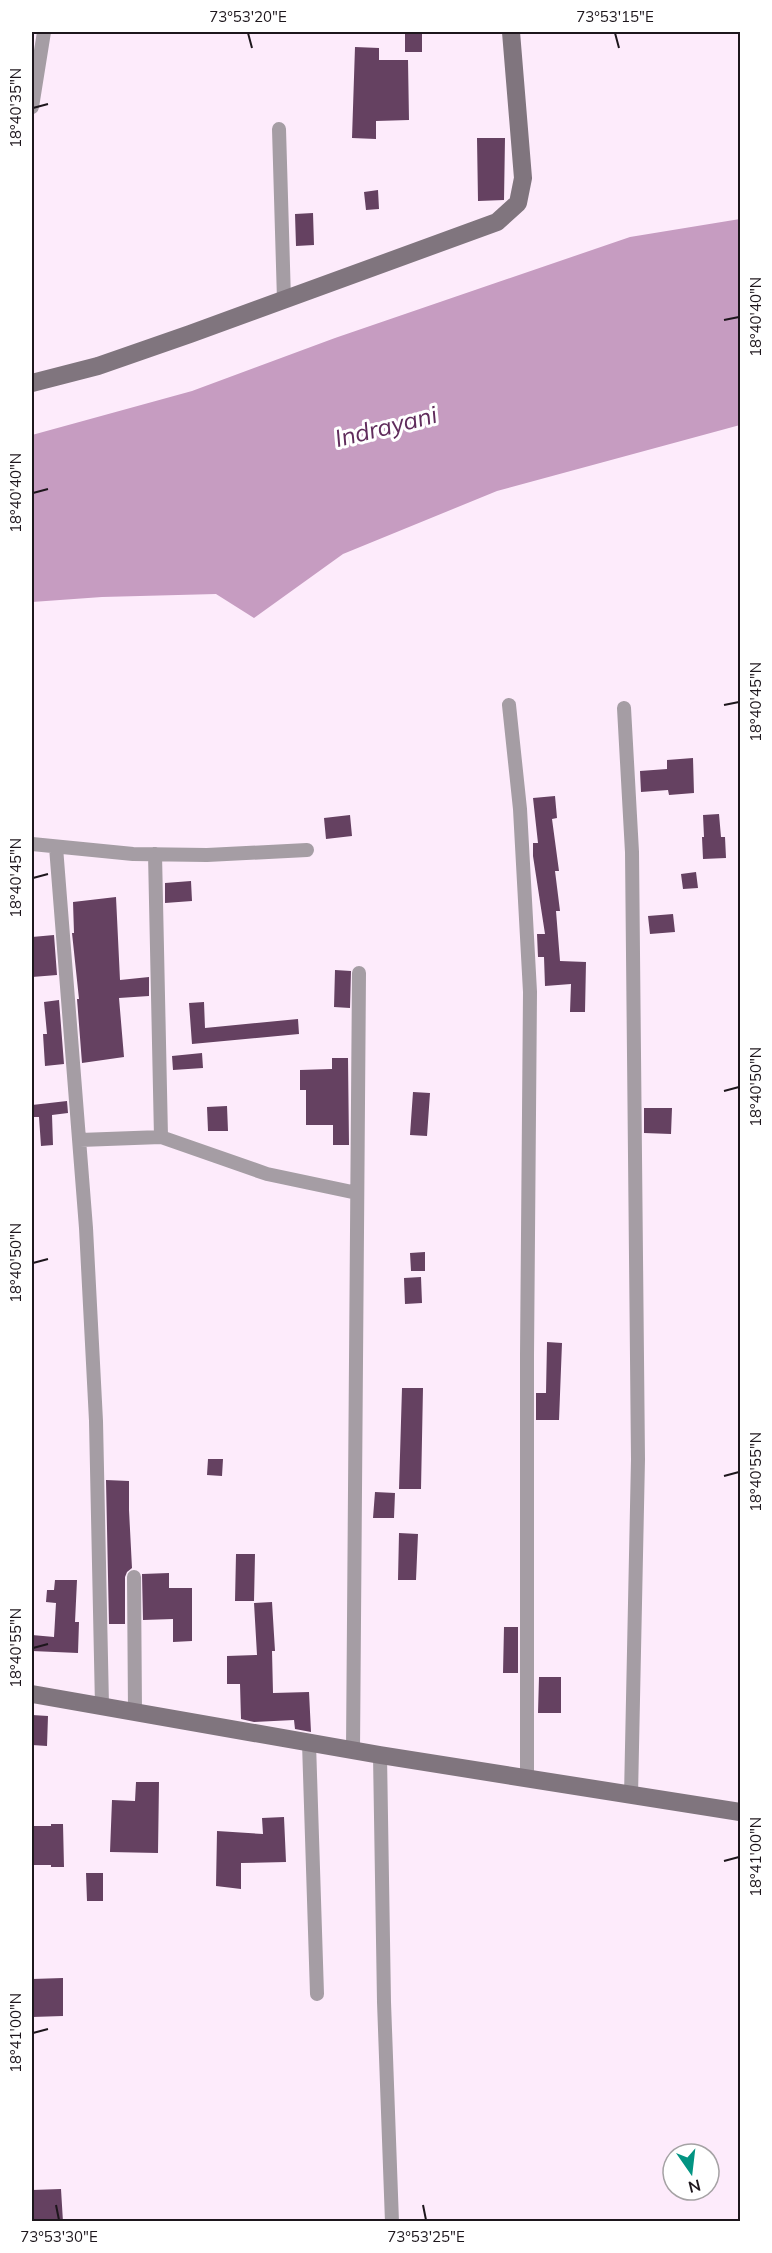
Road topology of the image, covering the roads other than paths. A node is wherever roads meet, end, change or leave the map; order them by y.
1 (44, 32) edge
2 (511, 32) edge
3 (32, 107) edge
4 (279, 129) dead end
5 (284, 300) junction
6 (32, 383) edge
7 (509, 705) dead end
8 (624, 708) dead end
9 (32, 844) edge
10 (56, 847) junction
11 (307, 850) dead end
12 (155, 854) junction
13 (359, 972) dead end
14 (161, 1137) junction
15 (80, 1140) junction
16 (357, 1193) junction
17 (134, 1577) dead end
18 (32, 1694) edge
19 (102, 1706) junction
20 (135, 1712) junction
21 (309, 1743) junction
22 (353, 1750) junction
23 (380, 1755) junction
24 (527, 1779) junction
25 (631, 1796) junction
26 (741, 1812) edge
27 (317, 1994) dead end
28 (392, 2222) edge

1 - 3 street
2 - 5 main road
4 - 5 street
5 - 6 main road
7 - 24 street
8 - 25 street
9 - 10 street
10 - 12 street
10 - 15 street
11 - 12 street
12 - 14 street
13 - 16 street
14 - 15 street
14 - 16 street
15 - 19 street
16 - 22 street
17 - 20 street
18 - 19 main road
19 - 20 main road
20 - 21 main road
21 - 22 main road
21 - 27 street
22 - 23 main road
23 - 24 main road
23 - 28 street
24 - 25 main road
25 - 26 main road

